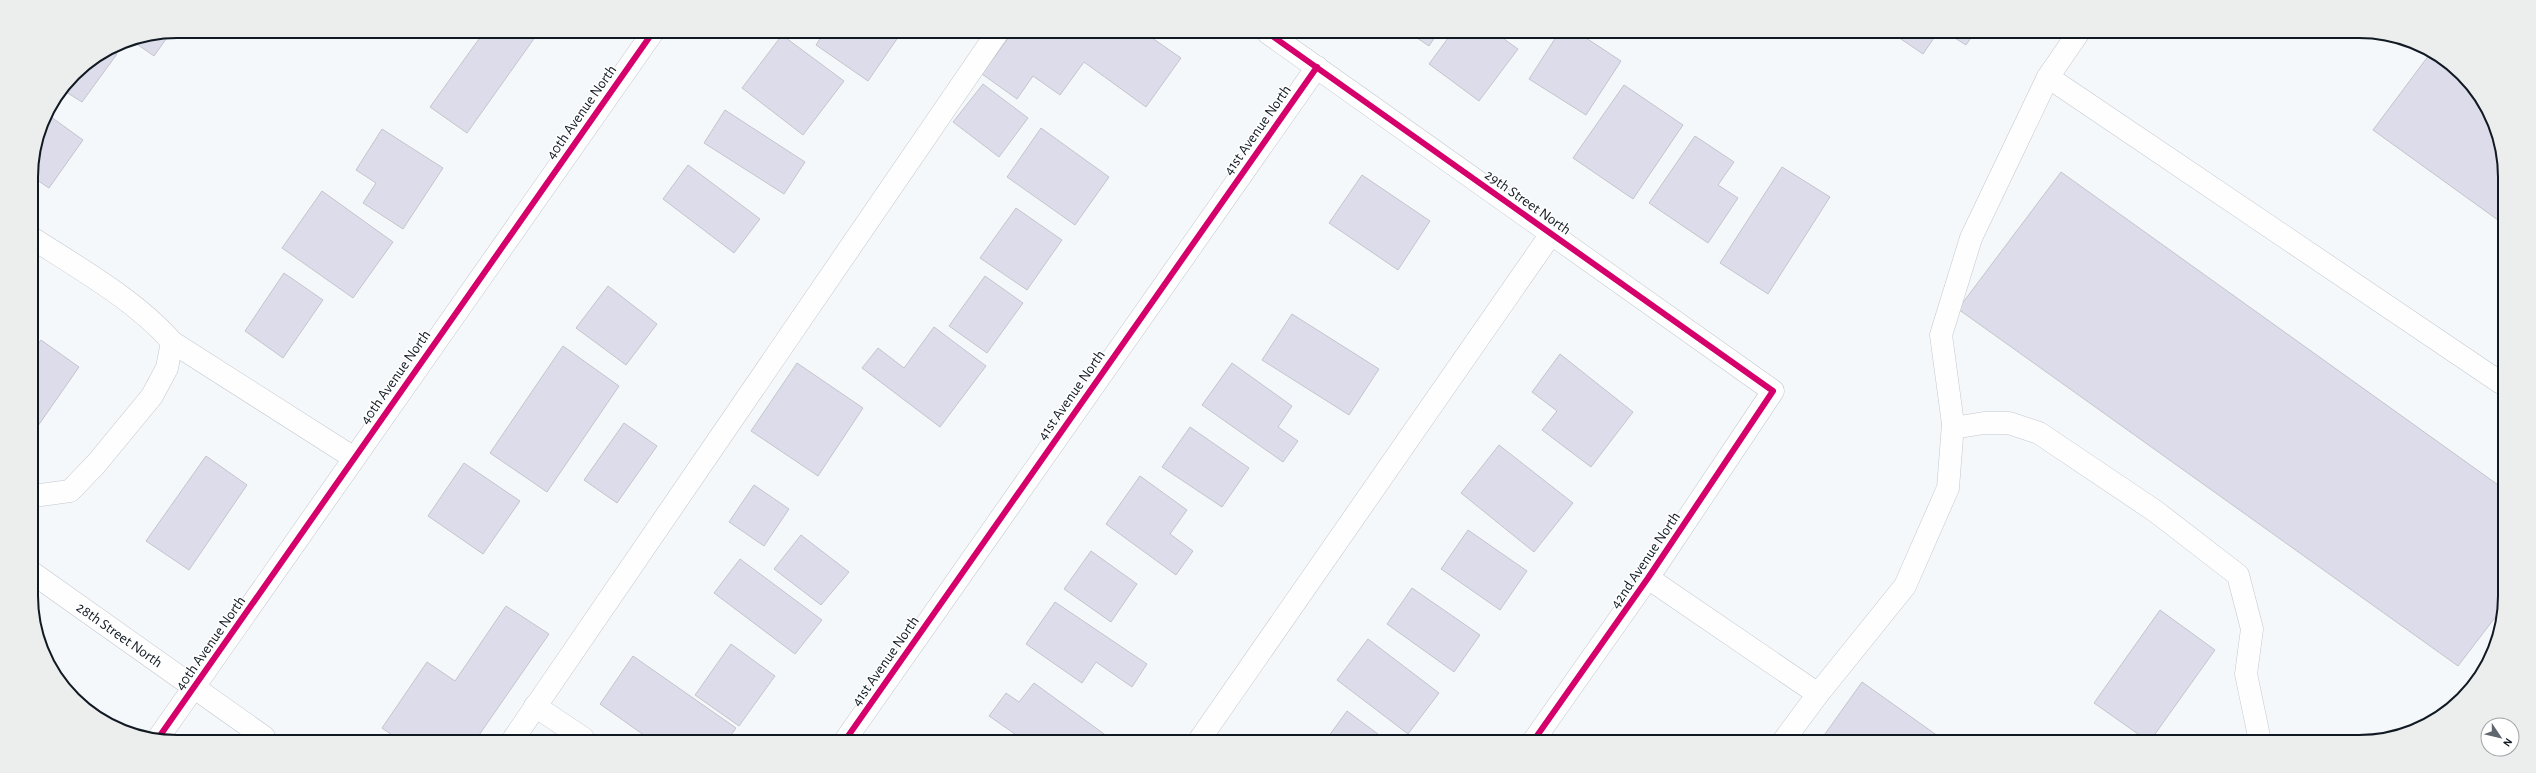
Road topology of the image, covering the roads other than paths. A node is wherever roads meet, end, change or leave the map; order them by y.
1 (649, 38) edge
2 (994, 38) edge
3 (1275, 38) edge
4 (2075, 38) edge
5 (1317, 67) junction
6 (2048, 77) junction
7 (1551, 234) junction
8 (38, 242) edge
9 (172, 342) junction
10 (2498, 381) edge
11 (1773, 392) joint
12 (1953, 428) junction
13 (354, 458) junction
14 (38, 495) edge
15 (38, 577) edge
16 (1648, 578) junction
17 (194, 688) junction
18 (1818, 694) junction
19 (536, 706) junction
20 (161, 734) edge
21 (261, 735) edge
22 (516, 735) edge
23 (579, 735) edge
24 (848, 735) edge
25 (1203, 735) edge
26 (1538, 735) edge
27 (1788, 735) edge
28 (2259, 735) edge

1 - 13 street, 40th Avenue North
2 - 19 street
3 - 5 street, 29th Street North
4 - 6 street
5 - 7 street, 29th Street North
5 - 24 street, 41st Avenue North
6 - 10 street
6 - 12 street
7 - 11 street, 29th Street North
7 - 25 street
8 - 9 street
9 - 13 street
9 - 14 street
11 - 16 street, 42nd Avenue North
12 - 18 street
12 - 28 street
13 - 17 street, 40th Avenue North
15 - 17 street, 28th Street North
16 - 18 street
16 - 26 street, 42nd Avenue North
17 - 20 street, 40th Avenue North
17 - 21 street, 28th Street North
18 - 27 street
19 - 22 street
19 - 23 street

